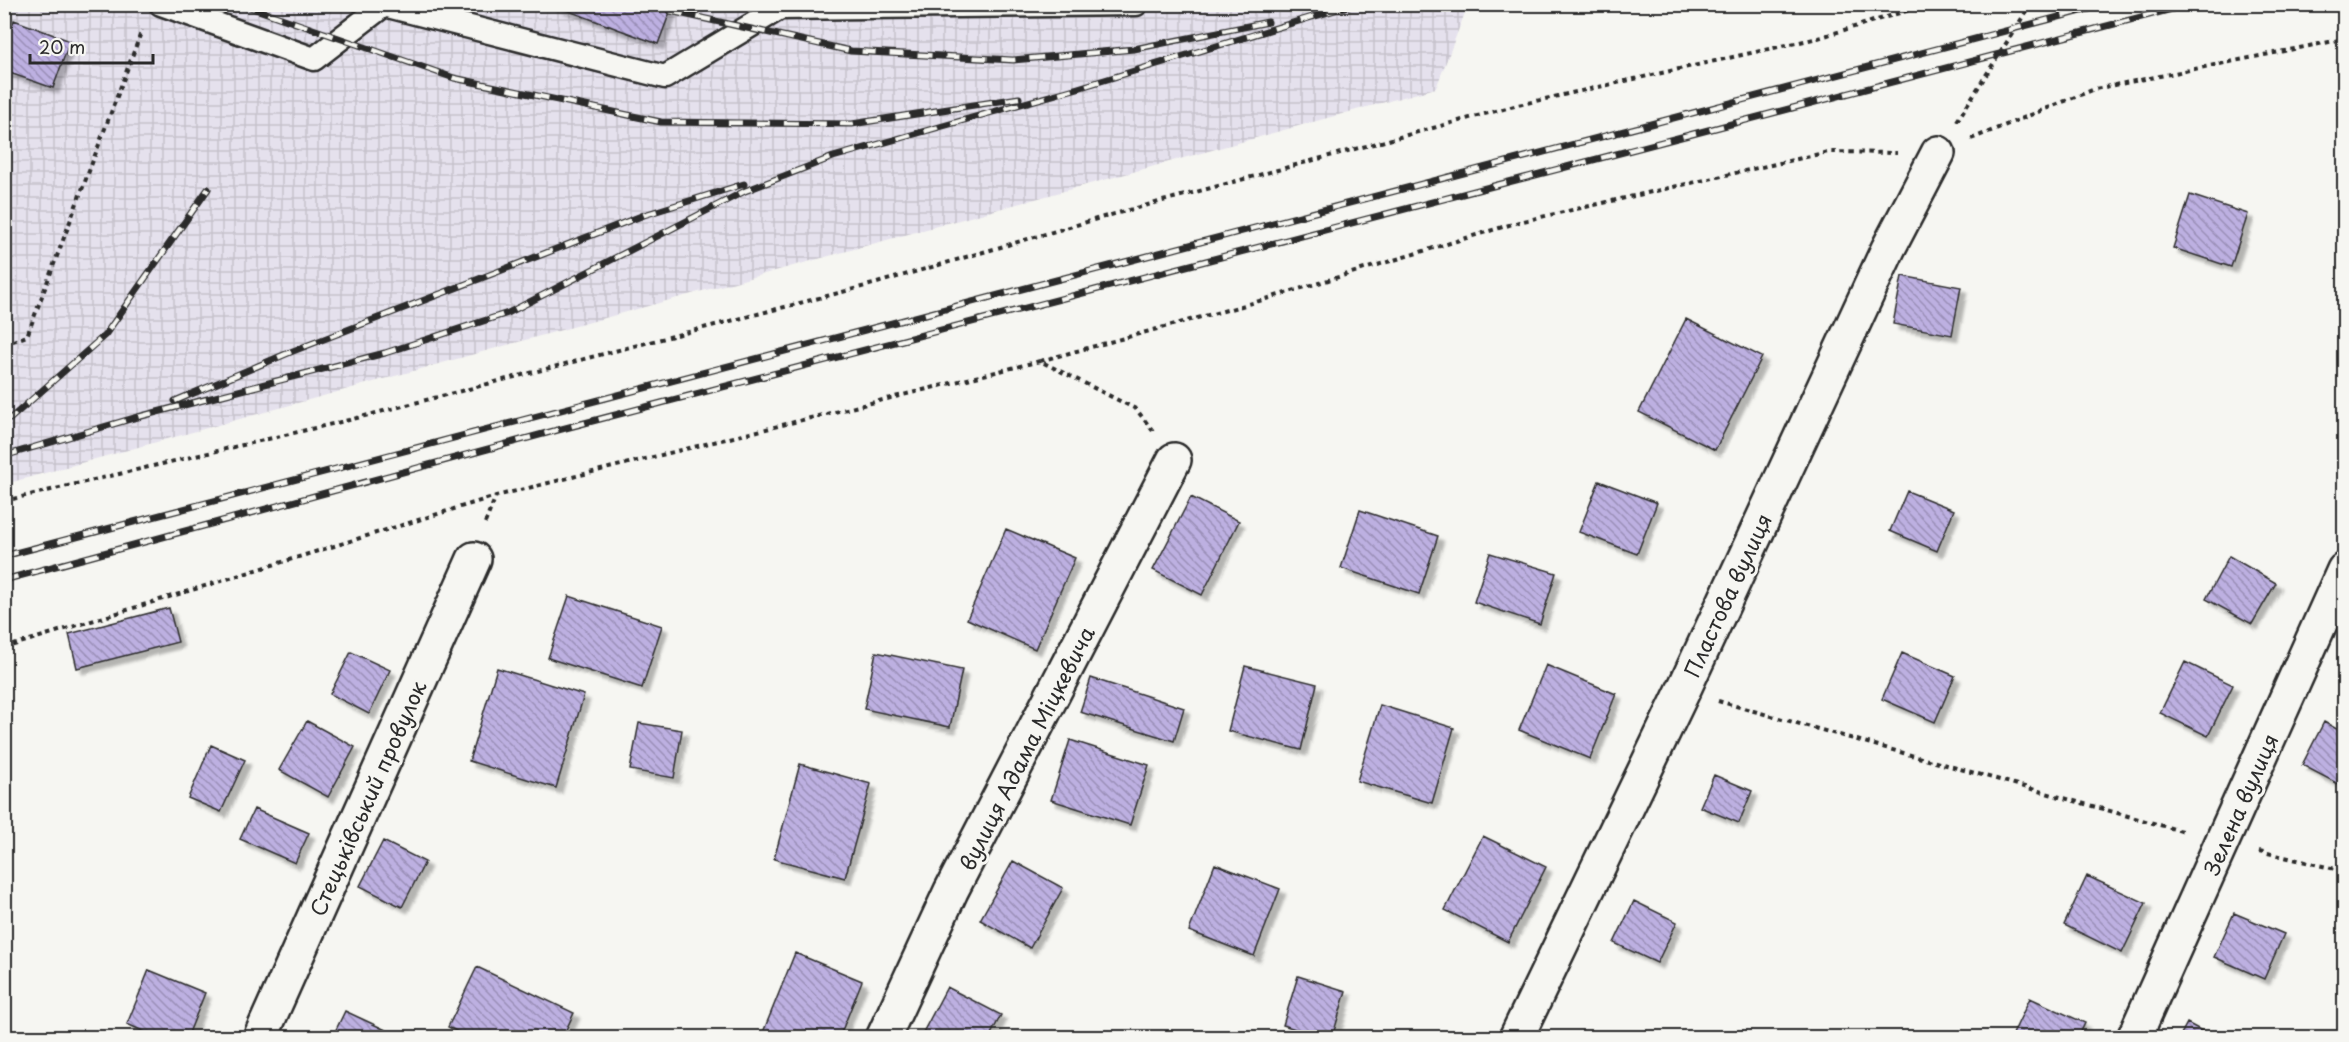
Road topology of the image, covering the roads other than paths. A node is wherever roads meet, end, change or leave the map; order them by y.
1 (161, 4) edge
2 (1136, 4) edge
3 (1938, 153) road end
4 (1174, 460) road end
5 (474, 559) road end
6 (2344, 570) edge
7 (260, 1038) edge
8 (883, 1038) edge
9 (1516, 1038) edge
10 (2134, 1038) edge

1 - 2 lane
3 - 9 street, Пластова вулиця
4 - 8 street, вулиця Адама Міцкевича
5 - 7 street, Стецьківський провулок
6 - 10 street, Зелена вулиця

